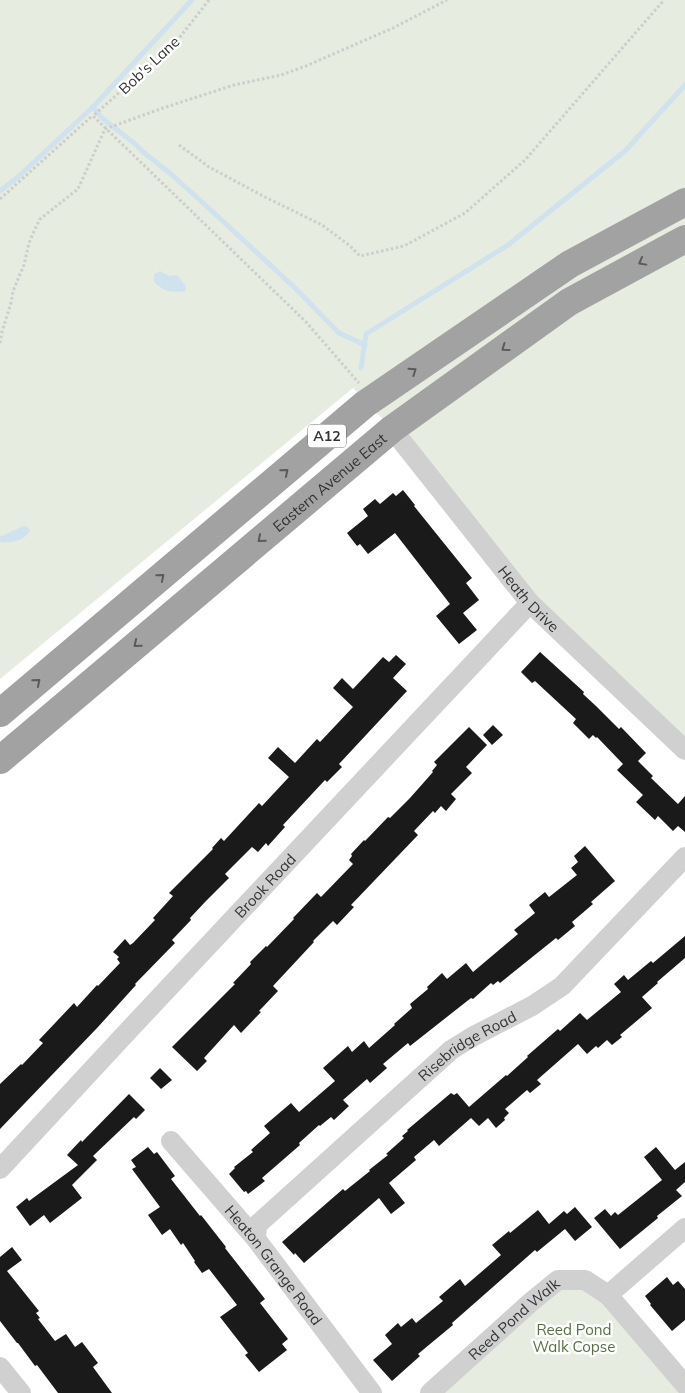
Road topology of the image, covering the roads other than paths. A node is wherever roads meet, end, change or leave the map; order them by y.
1 (685, 202) edge
2 (685, 239) edge
3 (392, 429) junction
4 (530, 604) junction
5 (0, 713) edge
6 (685, 750) edge
7 (0, 760) edge
8 (685, 856) edge
9 (171, 1141) dead end
10 (1, 1166) edge
11 (685, 1228) edge
12 (256, 1239) junction
13 (608, 1295) junction
14 (0, 1367) edge
15 (685, 1385) edge
16 (21, 1393) edge
17 (372, 1393) edge
18 (430, 1393) edge

5 -> 1 highway, A12
2 -> 3 highway, Eastern Avenue East / A12
3 - 4 street, Heath Drive
3 -> 7 highway, Eastern Avenue East / A12
4 - 6 street, Heath Drive
4 - 10 street, Brook Road
8 - 12 street, Risebridge Road
9 - 12 street, Heaton Grange Road
11 - 13 street
12 - 17 street, Heaton Grange Road
13 - 15 street, Reed Pond Walk
13 - 18 street, Reed Pond Walk
14 - 16 street

